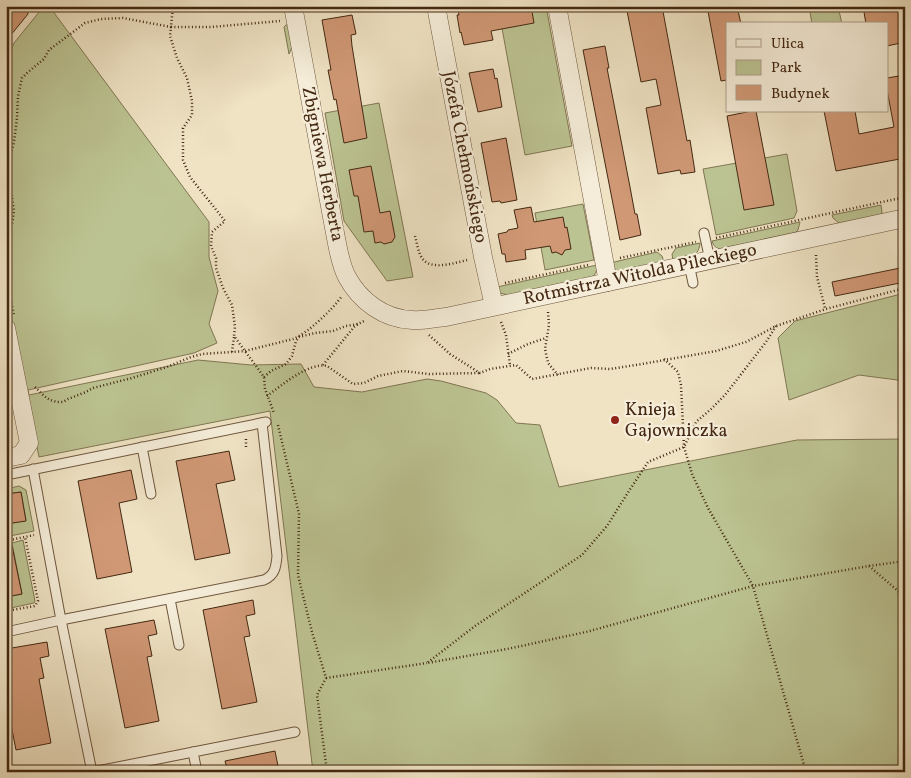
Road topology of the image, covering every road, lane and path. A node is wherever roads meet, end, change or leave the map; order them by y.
1 (173, 6) edge
2 (293, 6) edge
3 (436, 6) edge
4 (556, 6) edge
5 (279, 21) dead end
6 (171, 27) junction
7 (905, 218) edge
8 (225, 221) dead end
9 (6, 232) edge
10 (704, 233) dead end
11 (415, 236) dead end
12 (816, 248) dead end
13 (483, 257) junction
14 (710, 260) junction
15 (689, 264) junction
16 (6, 278) edge
17 (608, 282) junction
18 (693, 283) dead end
19 (905, 288) edge
20 (343, 295) dead end
21 (545, 296) junction
22 (826, 309) junction
23 (497, 311) junction
24 (372, 314) junction
25 (10, 322) edge
26 (358, 324) junction
27 (776, 326) junction
28 (428, 334) dead end
29 (234, 336) dead end
30 (299, 337) junction
31 (546, 338) junction
32 (232, 352) junction
33 (508, 354) junction
34 (664, 359) junction
35 (323, 365) junction
36 (510, 366) junction
37 (480, 373) junction
38 (558, 375) junction
39 (264, 377) dead end
40 (35, 387) dead end
41 (267, 396) dead end
42 (142, 447) junction
43 (684, 447) junction
44 (6, 458) edge
45 (33, 469) junction
46 (6, 475) edge
47 (151, 494) dead end
48 (36, 534) dead end
49 (25, 537) junction
50 (6, 540) edge
51 (905, 561) edge
52 (869, 566) junction
53 (753, 586) junction
54 (905, 597) edge
55 (170, 599) junction
56 (6, 611) edge
57 (61, 620) junction
58 (6, 632) edge
59 (179, 645) dead end
60 (427, 663) junction
61 (295, 732) dead end
62 (193, 752) junction
63 (91, 772) edge
64 (197, 772) edge
65 (327, 772) edge
66 (806, 772) edge

1 - 6 path
2 - 24 street, Zbigniewa Herberta
3 - 13 street, Józefa Chełmońskiego
4 - 17 street
5 - 6 path
6 - 8 path
6 - 9 path
7 - 14 street, Rotmistrza Witolda Pileckiego
10 - 14 lane
11 - 13 path
12 - 22 path
13 - 23 street, Józefa Chełmońskiego
14 - 15 street, Rotmistrza Witolda Pileckiego
15 - 17 street, Rotmistrza Witolda Pileckiego
15 - 18 lane
16 - 25 path
17 - 21 street, Rotmistrza Witolda Pileckiego
19 - 22 path
20 - 30 path
21 - 23 street, Rotmistrza Witolda Pileckiego
21 - 31 path
22 - 27 path
23 - 24 street, Rotmistrza Witolda Pileckiego
23 - 33 path
24 - 26 path
25 - 44 street
26 - 30 path
26 - 35 path
27 - 34 path
27 - 43 path
28 - 37 path
29 - 32 path
30 - 32 path
30 - 39 path
31 - 33 path
31 - 38 path
32 - 40 path
33 - 36 path
34 - 38 path
34 - 43 path
35 - 37 path
35 - 41 path
36 - 37 path
36 - 38 path
42 - 45 lane
42 - 47 lane
42 - 55 lane
43 - 53 path
43 - 60 path
45 - 46 lane
45 - 57 lane
48 - 49 path
49 - 50 path
49 - 56 path
51 - 52 path
52 - 53 path
52 - 54 path
53 - 60 path
53 - 66 path
55 - 57 lane
55 - 59 lane
57 - 58 lane
57 - 63 lane
60 - 65 path
61 - 62 lane
62 - 63 lane
62 - 64 lane

